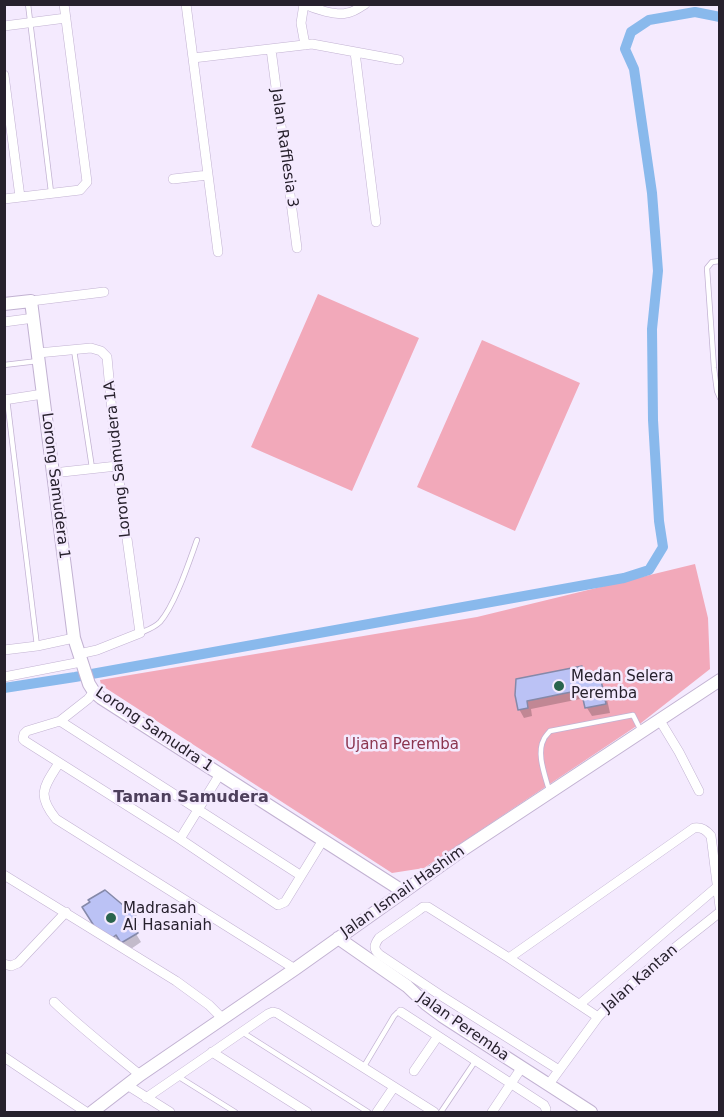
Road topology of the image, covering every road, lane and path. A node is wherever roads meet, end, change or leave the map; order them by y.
1 (28, 4) edge
2 (64, 4) edge
3 (186, 4) edge
4 (304, 4) edge
5 (365, 4) edge
6 (66, 18) junction
7 (31, 22) junction
8 (4, 26) edge
9 (305, 45) junction
10 (271, 49) junction
11 (355, 52) junction
12 (193, 58) junction
13 (399, 60) dead end
14 (4, 75) edge
15 (208, 175) junction
16 (173, 179) dead end
17 (52, 194) junction
18 (20, 197) junction
19 (4, 199) edge
20 (376, 222) dead end
21 (297, 248) dead end
22 (218, 252) dead end
23 (720, 261) edge
24 (104, 292) dead end
25 (32, 301) junction
26 (4, 304) edge
27 (34, 318) junction
28 (4, 322) edge
29 (720, 340) edge
30 (712, 341) junction
31 (74, 350) junction
32 (39, 357) junction
33 (4, 365) edge
34 (717, 368) edge
35 (43, 394) junction
36 (720, 398) edge
37 (6, 400) edge
38 (117, 466) junction
39 (92, 468) junction
40 (53, 473) junction
41 (197, 540) dead end
42 (140, 633) junction
43 (74, 638) junction
44 (37, 646) junction
45 (4, 650) edge
46 (81, 662) junction
47 (4, 677) edge
48 (720, 680) edge
49 (91, 688) junction
50 (659, 719) junction
51 (60, 721) junction
52 (641, 731) junction
53 (59, 763) junction
54 (220, 774) junction
55 (699, 791) dead end
56 (549, 792) junction
57 (198, 809) junction
58 (180, 839) junction
59 (323, 840) junction
60 (4, 875) edge
61 (300, 875) junction
62 (717, 887) junction
63 (404, 892) junction
64 (720, 910) edge
65 (66, 912) junction
66 (338, 938) junction
67 (509, 957) junction
68 (4, 964) edge
69 (295, 969) junction
70 (54, 1002) dead end
71 (580, 1004) junction
72 (401, 1012) joint
73 (598, 1017) junction
74 (222, 1018) junction
75 (242, 1032) junction
76 (438, 1036) junction
77 (212, 1052) junction
78 (4, 1057) edge
79 (476, 1060) junction
80 (522, 1067) junction
81 (363, 1068) junction
82 (559, 1070) junction
83 (414, 1071) dead end
84 (140, 1075) junction
85 (178, 1076) junction
86 (511, 1084) junction
87 (549, 1084) junction
88 (127, 1085) junction
89 (394, 1087) junction
90 (146, 1098) junction
91 (546, 1111) edge
92 (86, 1113) edge
93 (92, 1113) edge
94 (170, 1113) edge
95 (235, 1113) edge
96 (307, 1113) edge
97 (368, 1113) edge
98 (377, 1113) edge
99 (434, 1113) edge
100 (441, 1113) edge
101 (492, 1113) edge
102 (591, 1113) edge

1 - 7 lane
2 - 6 street
3 - 12 street
4 - 5 street
4 - 9 street
6 - 7 street
6 - 17 street
7 - 8 street
7 - 17 lane
9 - 10 street
9 - 11 street
10 - 12 street
10 - 21 street, Jalan Rafflesia 3
11 - 13 street
11 - 20 street
12 - 15 street
14 - 18 street
15 - 16 street
15 - 22 street
17 - 18 street
18 - 19 street
23 - 30 lane
24 - 25 street
25 - 26 street
25 - 27 street, Lorong Samudera 1
27 - 28 street
27 - 32 street, Lorong Samudera 1
29 - 30 lane
30 - 34 lane
31 - 32 street, Lorong Samudera 1A
31 - 38 street, Lorong Samudera 1A
31 - 39 lane
32 - 33 lane
32 - 35 street, Lorong Samudera 1
34 - 36 lane
35 - 37 street
35 - 40 street, Lorong Samudera 1
37 - 44 lane
38 - 39 street
38 - 42 street, Lorong Samudera 1A
39 - 40 street
40 - 43 street, Lorong Samudera 1
41 - 42 lane
42 - 46 street
43 - 44 street
43 - 46 street, Lorong Samudera 1
44 - 45 street
46 - 47 street
46 - 49 street, Lorong Samudera 1
48 - 50 street, Jalan Ismail Hashim
49 - 51 street
49 - 54 street, Lorong Samudra 1
50 - 52 street, Jalan Ismail Hashim
50 - 55 street
51 - 53 street
51 - 57 street
52 - 56 street, Jalan Ismail Hashim
52 - 56 lane
53 - 58 street
53 - 69 street
54 - 57 street
54 - 59 street, Lorong Samudra 1
56 - 63 street, Jalan Ismail Hashim
57 - 58 street
57 - 61 street
58 - 61 street
59 - 61 street
59 - 63 street, Lorong Samudra 1
60 - 65 street
62 - 64 street
62 - 67 street
62 - 71 street
63 - 66 street, Jalan Ismail Hashim
64 - 73 street, Jalan Kantan
65 - 68 street
65 - 74 street
66 - 69 street, Jalan Ismail Hashim
66 - 80 street, Jalan Peremba
67 - 71 street
67 - 82 street
69 - 74 street, Jalan Ismail Hashim
70 - 84 street
71 - 73 street
72 - 76 street
72 - 81 lane
73 - 82 street, Jalan Kantan
74 - 84 street, Jalan Ismail Hashim
75 - 77 street
75 - 81 street
75 - 97 lane
76 - 79 street
76 - 83 street
77 - 85 street
77 - 96 street
78 - 92 street
79 - 86 street
79 - 100 lane
80 - 86 street
80 - 87 street, Jalan Peremba
81 - 89 street
82 - 87 street, Jalan Kantan
84 - 88 street, Jalan Ismail Hashim
85 - 90 street
85 - 95 lane
86 - 91 street
86 - 101 street
87 - 102 street, Jalan Peremba
88 - 90 street
88 - 93 street, Jalan Ismail Hashim
89 - 98 street
89 - 99 street
90 - 94 street

